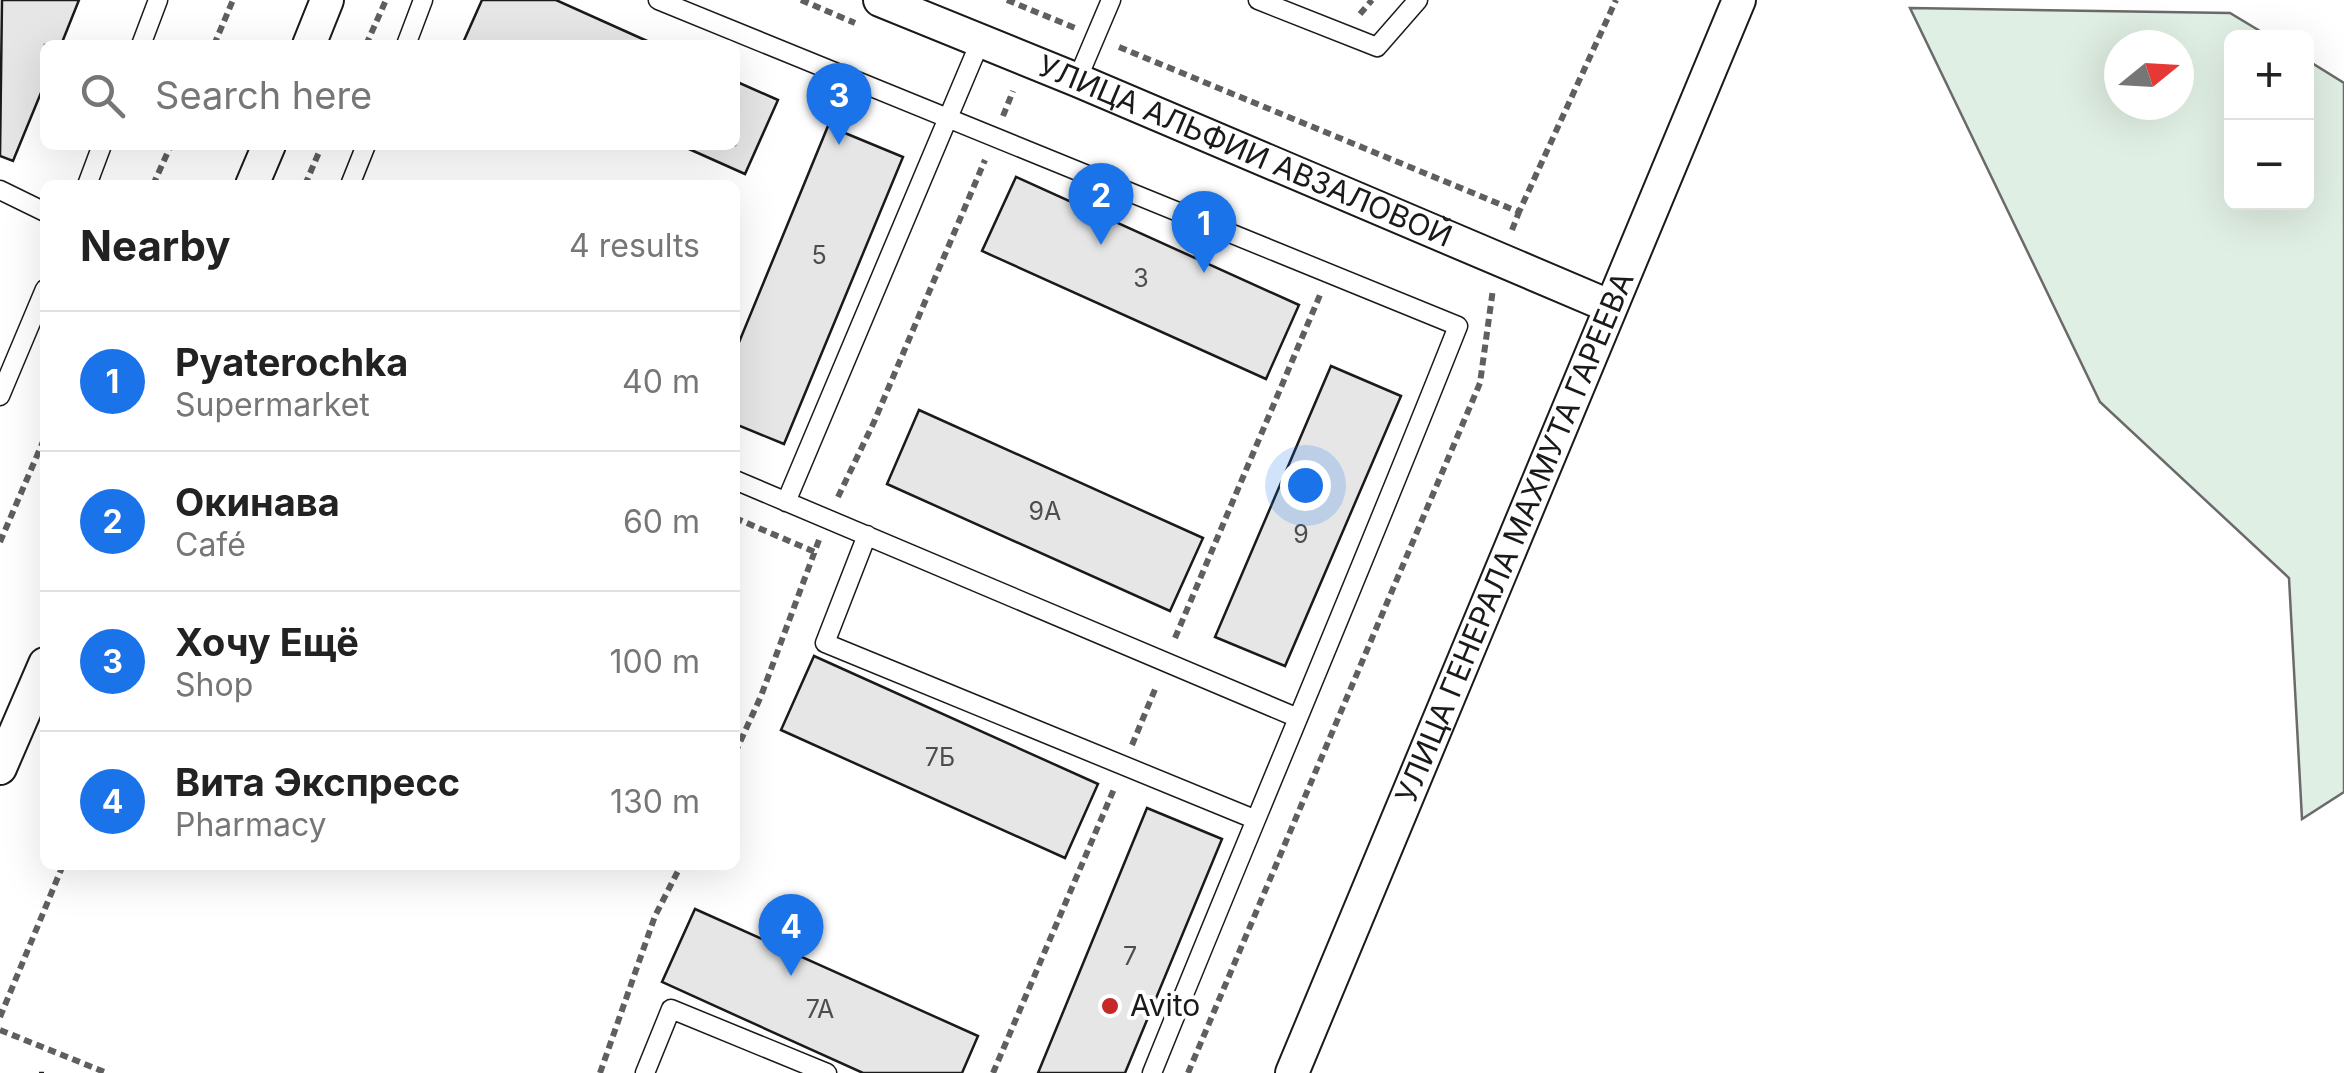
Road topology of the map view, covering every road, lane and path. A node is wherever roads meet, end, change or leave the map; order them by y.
1 (158, 0) edge
2 (233, 0) edge
3 (327, 0) edge
4 (386, 0) edge
5 (424, 0) edge
6 (658, 0) edge
7 (880, 0) edge
8 (1007, 0) edge
9 (1111, 0) edge
10 (1258, 0) edge
11 (1418, 0) edge
12 (1616, 0) edge
13 (1738, 0) edge
14 (1096, 37) junction
15 (143, 40) edge
16 (216, 40) edge
17 (311, 40) edge
18 (368, 40) edge
19 (408, 40) edge
20 (980, 42) junction
21 (1077, 80) junction
22 (1014, 90) dead end
23 (948, 118) junction
24 (994, 137) junction
25 (100, 150) edge
26 (169, 150) edge
27 (267, 150) edge
28 (320, 150) edge
29 (364, 150) edge
30 (89, 180) edge
31 (156, 180) edge
32 (254, 180) edge
33 (307, 180) edge
34 (352, 180) edge
35 (0, 190) edge
36 (40, 210) edge
37 (1328, 274) junction
38 (40, 300) edge
39 (1609, 306) junction
40 (1489, 310) dead end
41 (0, 396) edge
42 (40, 449) edge
43 (740, 482) edge
44 (786, 502) junction
45 (827, 518) junction
46 (740, 520) edge
47 (866, 536) junction
48 (0, 542) edge
49 (815, 552) junction
50 (1166, 662) junction
51 (40, 676) edge
52 (1298, 718) junction
53 (740, 742) edge
54 (1124, 765) junction
55 (0, 768) edge
56 (1254, 820) junction
57 (62, 870) edge
58 (678, 870) edge
59 (0, 1017) edge
60 (0, 1030) edge
61 (107, 1073) edge
62 (600, 1073) edge
63 (644, 1073) edge
64 (827, 1073) edge
65 (993, 1073) edge
66 (1152, 1073) edge
67 (1188, 1073) edge
68 (1292, 1073) edge

1 - 15 lane
2 - 16 path
3 - 17 street
4 - 18 path
5 - 19 lane
6 - 23 lane
7 - 20 street, УЛИЦА АЛЬФИИ АВЗАЛОВОЙ
8 - 14 path
9 - 14 lane
10 - 11 lane
12 - 14 path
13 - 39 street, УЛИЦА ГЕНЕРАЛА МАХМУТА ГАРЕЕВА
14 - 21 lane
20 - 21 street, УЛИЦА АЛЬФИИ АВЗАЛОВОЙ
20 - 23 lane
21 - 39 street, УЛИЦА АЛЬФИИ АВЗАЛОВОЙ
22 - 24 path
23 - 24 lane
23 - 44 lane
24 - 37 lane
24 - 45 path
25 - 30 lane
26 - 31 path
27 - 32 street
28 - 33 path
29 - 34 lane
35 - 36 lane
37 - 50 path
37 - 52 lane
38 - 41 lane
39 - 68 street, УЛИЦА ГЕНЕРАЛА МАХМУТА ГАРЕЕВА
40 - 67 path
42 - 48 path
43 - 44 lane
44 - 45 lane
45 - 47 lane
45 - 49 path
46 - 49 path
47 - 50 lane
47 - 54 lane
49 - 53 path
50 - 52 lane
50 - 54 path
51 - 55 street
52 - 56 lane
54 - 56 lane
54 - 65 path
56 - 66 lane
57 - 59 path
58 - 62 path
60 - 61 path
63 - 64 lane

